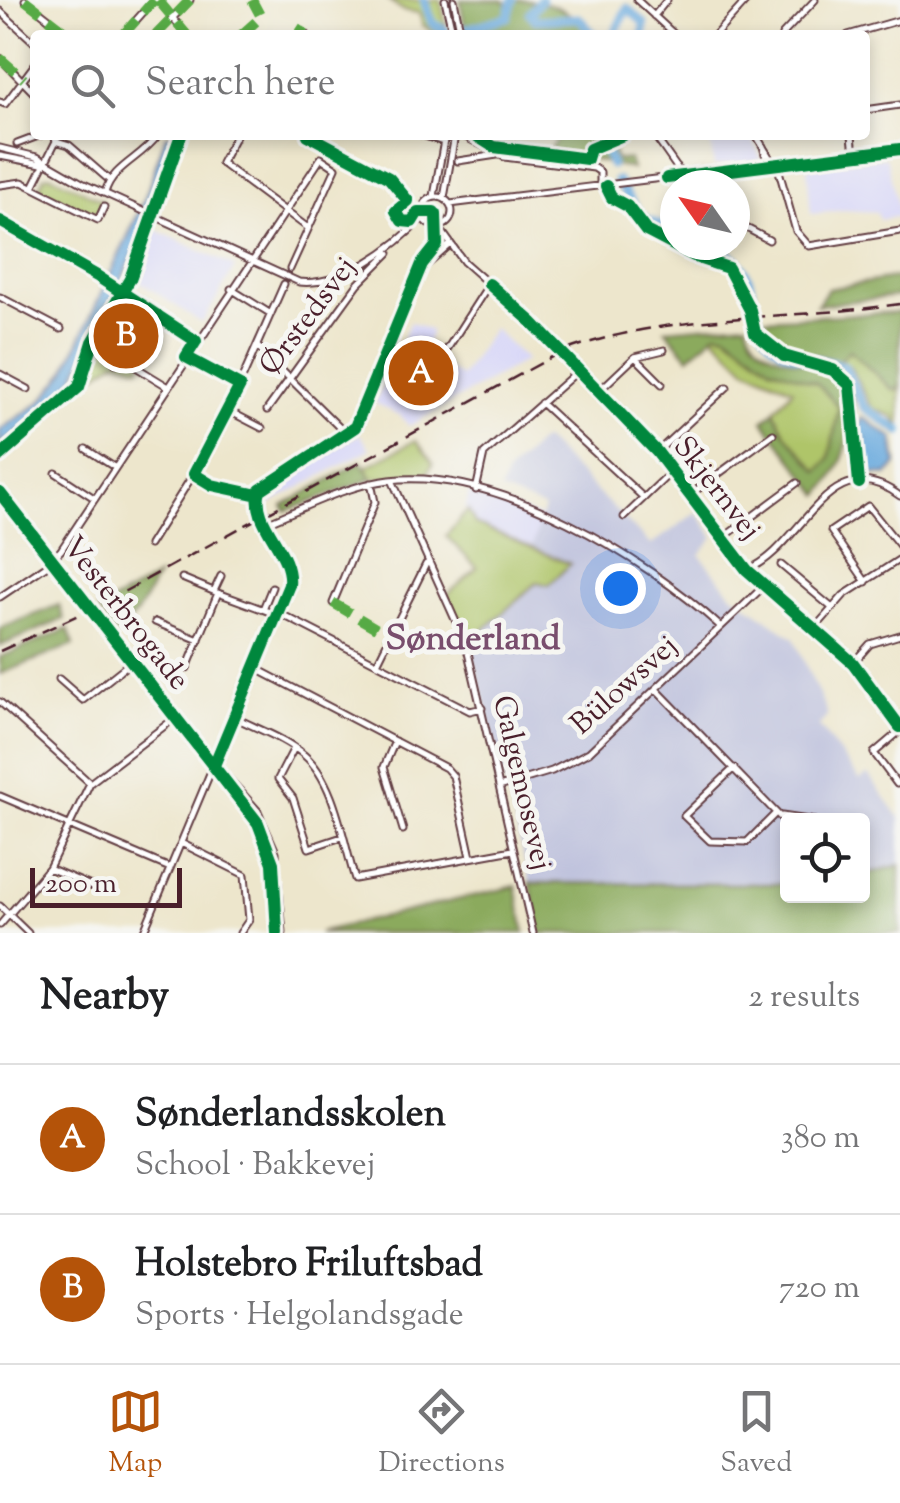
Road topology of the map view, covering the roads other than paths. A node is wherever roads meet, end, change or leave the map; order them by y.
1 (26, 0) edge
2 (156, 0) edge
3 (190, 0) edge
4 (446, 0) edge
5 (454, 0) edge
6 (637, 0) edge
7 (667, 0) edge
8 (747, 0) edge
9 (815, 0) edge
10 (0, 11) edge
11 (654, 16) junction
12 (172, 20) junction
13 (900, 20) edge
14 (60, 30) edge
15 (128, 30) edge
16 (161, 30) edge
17 (182, 30) edge
18 (452, 30) edge
19 (460, 30) edge
20 (669, 30) edge
21 (720, 30) edge
22 (787, 30) edge
23 (865, 30) edge
24 (30, 38) edge
25 (0, 58) edge
26 (30, 71) edge
27 (24, 79) junction
28 (30, 87) edge
29 (0, 102) edge
30 (900, 105) edge
31 (870, 109) edge
32 (30, 139) edge
33 (54, 140) edge
34 (61, 140) edge
35 (154, 140) edge
36 (233, 140) edge
37 (317, 140) edge
38 (449, 140) edge
39 (449, 140) edge
40 (460, 140) edge
41 (657, 140) edge
42 (759, 140) edge
43 (853, 140) edge
44 (17, 144) dead end
45 (900, 149) edge
46 (0, 152) edge
47 (854, 154) junction
48 (497, 155) junction
49 (458, 161) dead end
50 (45, 164) junction
51 (773, 165) junction
52 (677, 170) edge
53 (731, 170) edge
54 (660, 179) edge
55 (108, 180) junction
56 (0, 184) edge
57 (33, 187) junction
58 (600, 187) junction
59 (104, 193) junction
60 (433, 197) junction
61 (444, 198) junction
62 (408, 201) dead end
63 (451, 204) junction
64 (468, 205) junction
65 (104, 207) dead end
66 (284, 209) junction
67 (423, 216) junction
68 (0, 221) edge
69 (441, 222) junction
70 (308, 228) junction
71 (412, 228) junction
72 (750, 230) edge
73 (900, 231) edge
74 (769, 240) dead end
75 (450, 242) junction
76 (389, 253) dead end
77 (248, 261) junction
78 (290, 269) dead end
79 (97, 276) dead end
80 (284, 284) dead end
81 (489, 284) junction
82 (230, 289) junction
83 (124, 292) dead end
84 (0, 298) edge
85 (271, 314) junction
86 (61, 329) dead end
87 (196, 341) junction
88 (257, 346) junction
89 (664, 350) dead end
90 (186, 356) junction
91 (636, 357) junction
92 (114, 363) dead end
93 (437, 365) dead end
94 (579, 370) junction
95 (87, 373) dead end
96 (0, 374) edge
97 (290, 378) junction
98 (662, 384) dead end
99 (167, 386) junction
100 (240, 386) junction
101 (727, 387) dead end
102 (28, 389) dead end
103 (599, 391) junction
104 (540, 403) junction
105 (267, 410) dead end
106 (228, 411) junction
107 (262, 428) dead end
108 (773, 434) dead end
109 (347, 435) junction
110 (86, 448) dead end
111 (657, 452) junction
112 (0, 456) edge
113 (114, 467) junction
114 (672, 471) junction
115 (56, 473) dead end
116 (392, 480) junction
117 (797, 482) dead end
118 (371, 483) junction
119 (476, 490) junction
120 (690, 495) junction
121 (900, 496) edge
122 (2, 498) edge
123 (94, 498) junction
124 (644, 498) junction
125 (624, 517) dead end
126 (266, 523) junction
127 (723, 538) junction
128 (149, 545) dead end
129 (900, 546) edge
130 (52, 560) junction
131 (900, 560) edge
132 (426, 564) junction
133 (781, 565) dead end
134 (748, 570) junction
135 (220, 576) dead end
136 (182, 578) dead end
137 (866, 582) junction
138 (272, 587) dead end
139 (764, 587) junction
140 (216, 592) junction
141 (0, 597) edge
142 (332, 603) dead end
143 (831, 607) junction
144 (263, 609) junction
145 (278, 614) junction
146 (154, 622) dead end
147 (721, 627) junction
148 (814, 628) junction
149 (900, 634) edge
150 (199, 640) junction
151 (132, 662) junction
152 (378, 663) junction
153 (853, 663) junction
154 (255, 668) junction
155 (59, 679) dead end
156 (177, 681) dead end
157 (656, 690) junction
158 (0, 702) edge
159 (482, 708) junction
160 (174, 718) junction
161 (234, 718) junction
162 (900, 729) edge
163 (395, 742) junction
164 (294, 748) junction
165 (214, 763) junction
166 (734, 768) junction
167 (90, 783) junction
168 (896, 784) dead end
169 (499, 788) junction
170 (0, 796) edge
171 (778, 814) joint
172 (70, 826) junction
173 (403, 830) dead end
174 (342, 837) junction
175 (181, 842) junction
176 (513, 850) junction
177 (471, 857) junction
178 (49, 868) junction
179 (170, 868) junction
180 (102, 891) dead end
181 (0, 906) edge
182 (10, 915) junction
183 (0, 925) edge
184 (28, 933) edge
185 (144, 933) edge
186 (240, 933) edge
187 (283, 933) edge
188 (533, 933) edge

1 - 14 street
2 - 12 street
2 - 15 street
3 - 12 street
4 - 18 street
5 - 19 street
6 - 11 street
7 - 11 street
8 - 21 street
9 - 22 street
10 - 24 street
11 - 20 street
12 - 16 street
12 - 17 street
13 - 23 street
25 - 27 street
26 - 27 street
27 - 28 street
27 - 29 street
30 - 31 street
32 - 44 street
33 - 50 street
34 - 55 street
35 - 55 street
36 - 66 street
37 - 62 street
38 - 61 street
39 - 60 street
40 - 48 street
41 - 52 street
42 - 51 street
43 - 47 street
45 - 47 street
46 - 50 street
47 - 51 street
48 - 49 street
48 - 58 street
50 - 57 street
50 - 59 street
51 - 53 street
51 - 73 street
54 - 58 street
55 - 59 street
56 - 57 street
57 - 65 street
58 - 64 street
59 - 77 street
60 - 61 street
60 - 67 street
61 - 63 street
63 - 64 street
63 - 69 street
64 - 69 street
66 - 70 street
66 - 70 street
66 - 77 street
67 - 69 street
67 - 71 street
68 - 79 street
69 - 71 street
69 - 75 street
70 - 78 street
71 - 77 street
72 - 74 street
75 - 81 street, Skjernvej
75 - 109 street
76 - 97 street, Ørstedsvej
77 - 82 street
80 - 85 street
81 - 93 street
81 - 94 street, Skjernvej
82 - 85 street
82 - 87 street
83 - 87 street
84 - 86 street
85 - 88 street
87 - 90 street
88 - 97 street
88 - 100 street
89 - 91 street
90 - 99 street
90 - 100 street
91 - 98 street
91 - 103 street
92 - 99 street
94 - 103 street, Skjernvej
94 - 104 street
95 - 112 street
96 - 102 street
97 - 105 street, Ørstedsvej
97 - 109 street
99 - 113 street
100 - 106 street
101 - 111 street
103 - 111 street, Skjernvej
104 - 119 street
104 - 124 street
106 - 107 street
106 - 128 street
108 - 120 street
109 - 126 street
110 - 113 street
111 - 114 street, Skjernvej
113 - 123 street
114 - 120 street, Skjernvej
114 - 124 street
115 - 123 street
116 - 118 street
116 - 119 street
116 - 132 street, Galgemosevej
117 - 127 street
118 - 126 street
118 - 142 street
119 - 147 street
120 - 127 street, Skjernvej
121 - 134 street
122 - 130 street, Vesterbrogade
123 - 130 street
124 - 125 street
126 - 145 street
127 - 134 street, Skjernvej
129 - 137 street
130 - 141 street
130 - 151 street, Vesterbrogade
131 - 137 street
132 - 152 street
132 - 159 street, Galgemosevej
133 - 143 street
134 - 139 street, Skjernvej
135 - 140 street
136 - 140 street
137 - 143 street
138 - 144 street
139 - 147 street, Bülowsvej
139 - 148 street, Skjernvej
140 - 144 street
140 - 150 street
143 - 148 street
144 - 145 street
145 - 152 street
145 - 154 street
146 - 150 street
147 - 157 street, Bülowsvej
148 - 153 street, Skjernvej
149 - 153 street
150 - 156 street
151 - 155 street
151 - 160 street, Vesterbrogade
152 - 159 street
153 - 162 street, Skjernvej
154 - 161 street
154 - 163 street
157 - 166 street
157 - 169 street, Bülowsvej
158 - 167 street
159 - 169 street, Galgemosevej
160 - 165 street, Vesterbrogade
160 - 167 street
161 - 164 street
161 - 165 street
162 - 168 street
163 - 173 street
163 - 177 street
164 - 174 street
164 - 174 street
165 - 175 street
165 - 187 street, Vesterbrogade
166 - 171 street
166 - 171 street
167 - 172 street
169 - 176 street, Galgemosevej
170 - 172 street
172 - 178 street
172 - 179 street
174 - 177 street
175 - 179 street
175 - 186 street
176 - 177 street
176 - 188 street, Galgemosevej
178 - 180 street
178 - 182 street
179 - 185 street
181 - 182 street
182 - 183 street
182 - 184 street

